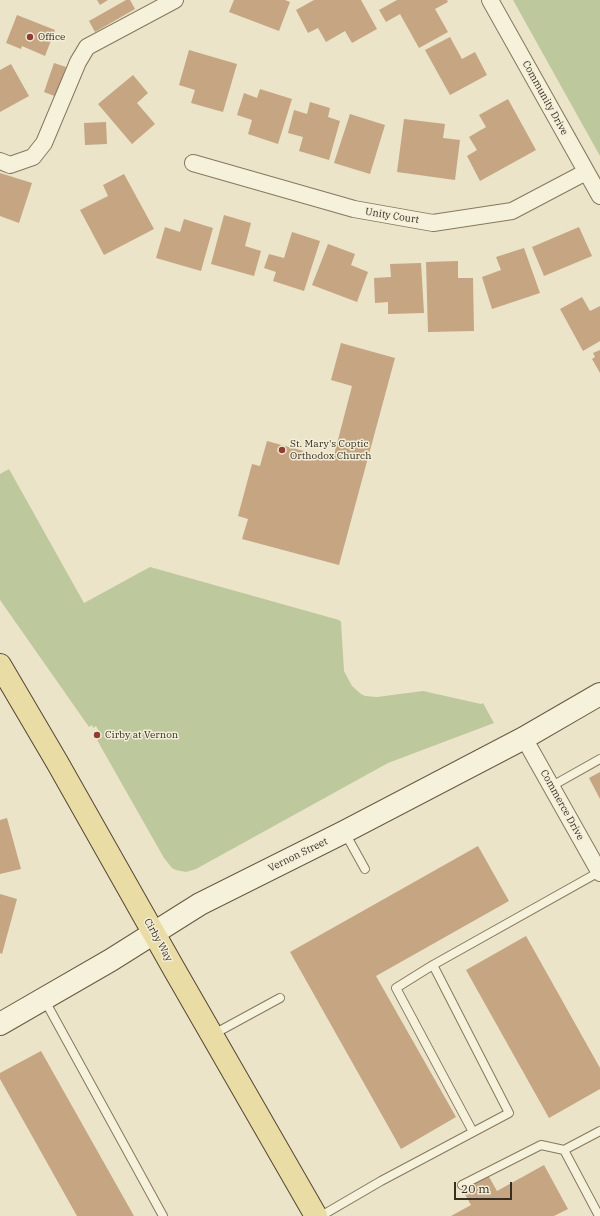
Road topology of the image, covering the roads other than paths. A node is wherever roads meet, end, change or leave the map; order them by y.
1 (175, 0) edge
2 (490, 0) edge
3 (0, 161) edge
4 (193, 163) dead end
5 (586, 172) junction
6 (600, 196) edge
7 (0, 665) edge
8 (600, 694) edge
9 (524, 738) junction
10 (600, 759) edge
11 (552, 786) junction
12 (344, 832) junction
13 (365, 870) dead end
14 (600, 872) edge
15 (154, 933) junction
16 (433, 965) junction
17 (280, 998) dead end
18 (44, 999) junction
19 (0, 1024) edge
20 (212, 1035) junction
21 (473, 1132) junction
22 (600, 1132) edge
23 (564, 1150) junction
24 (462, 1185) dead end
25 (163, 1216) edge
26 (316, 1216) edge
27 (321, 1216) edge
28 (599, 1216) edge

1 - 3 street
2 - 5 street, Community Drive
4 - 5 street, Unity Court
5 - 6 street, Community Drive
7 - 15 main road, Cirby Way
8 - 9 street, Vernon Street
9 - 11 street, Commerce Drive
9 - 12 street, Vernon Street
10 - 11 lane
11 - 14 street, Commerce Drive
12 - 13 lane
12 - 15 street, Vernon Street
14 - 16 lane
15 - 18 street, Vernon Street
15 - 20 main road, Cirby Way
16 - 21 lane
16 - 21 lane
17 - 20 lane
18 - 19 street, Vernon Street
18 - 25 lane
20 - 26 main road, Cirby Way
21 - 27 lane
22 - 23 lane
23 - 24 lane
23 - 28 lane

